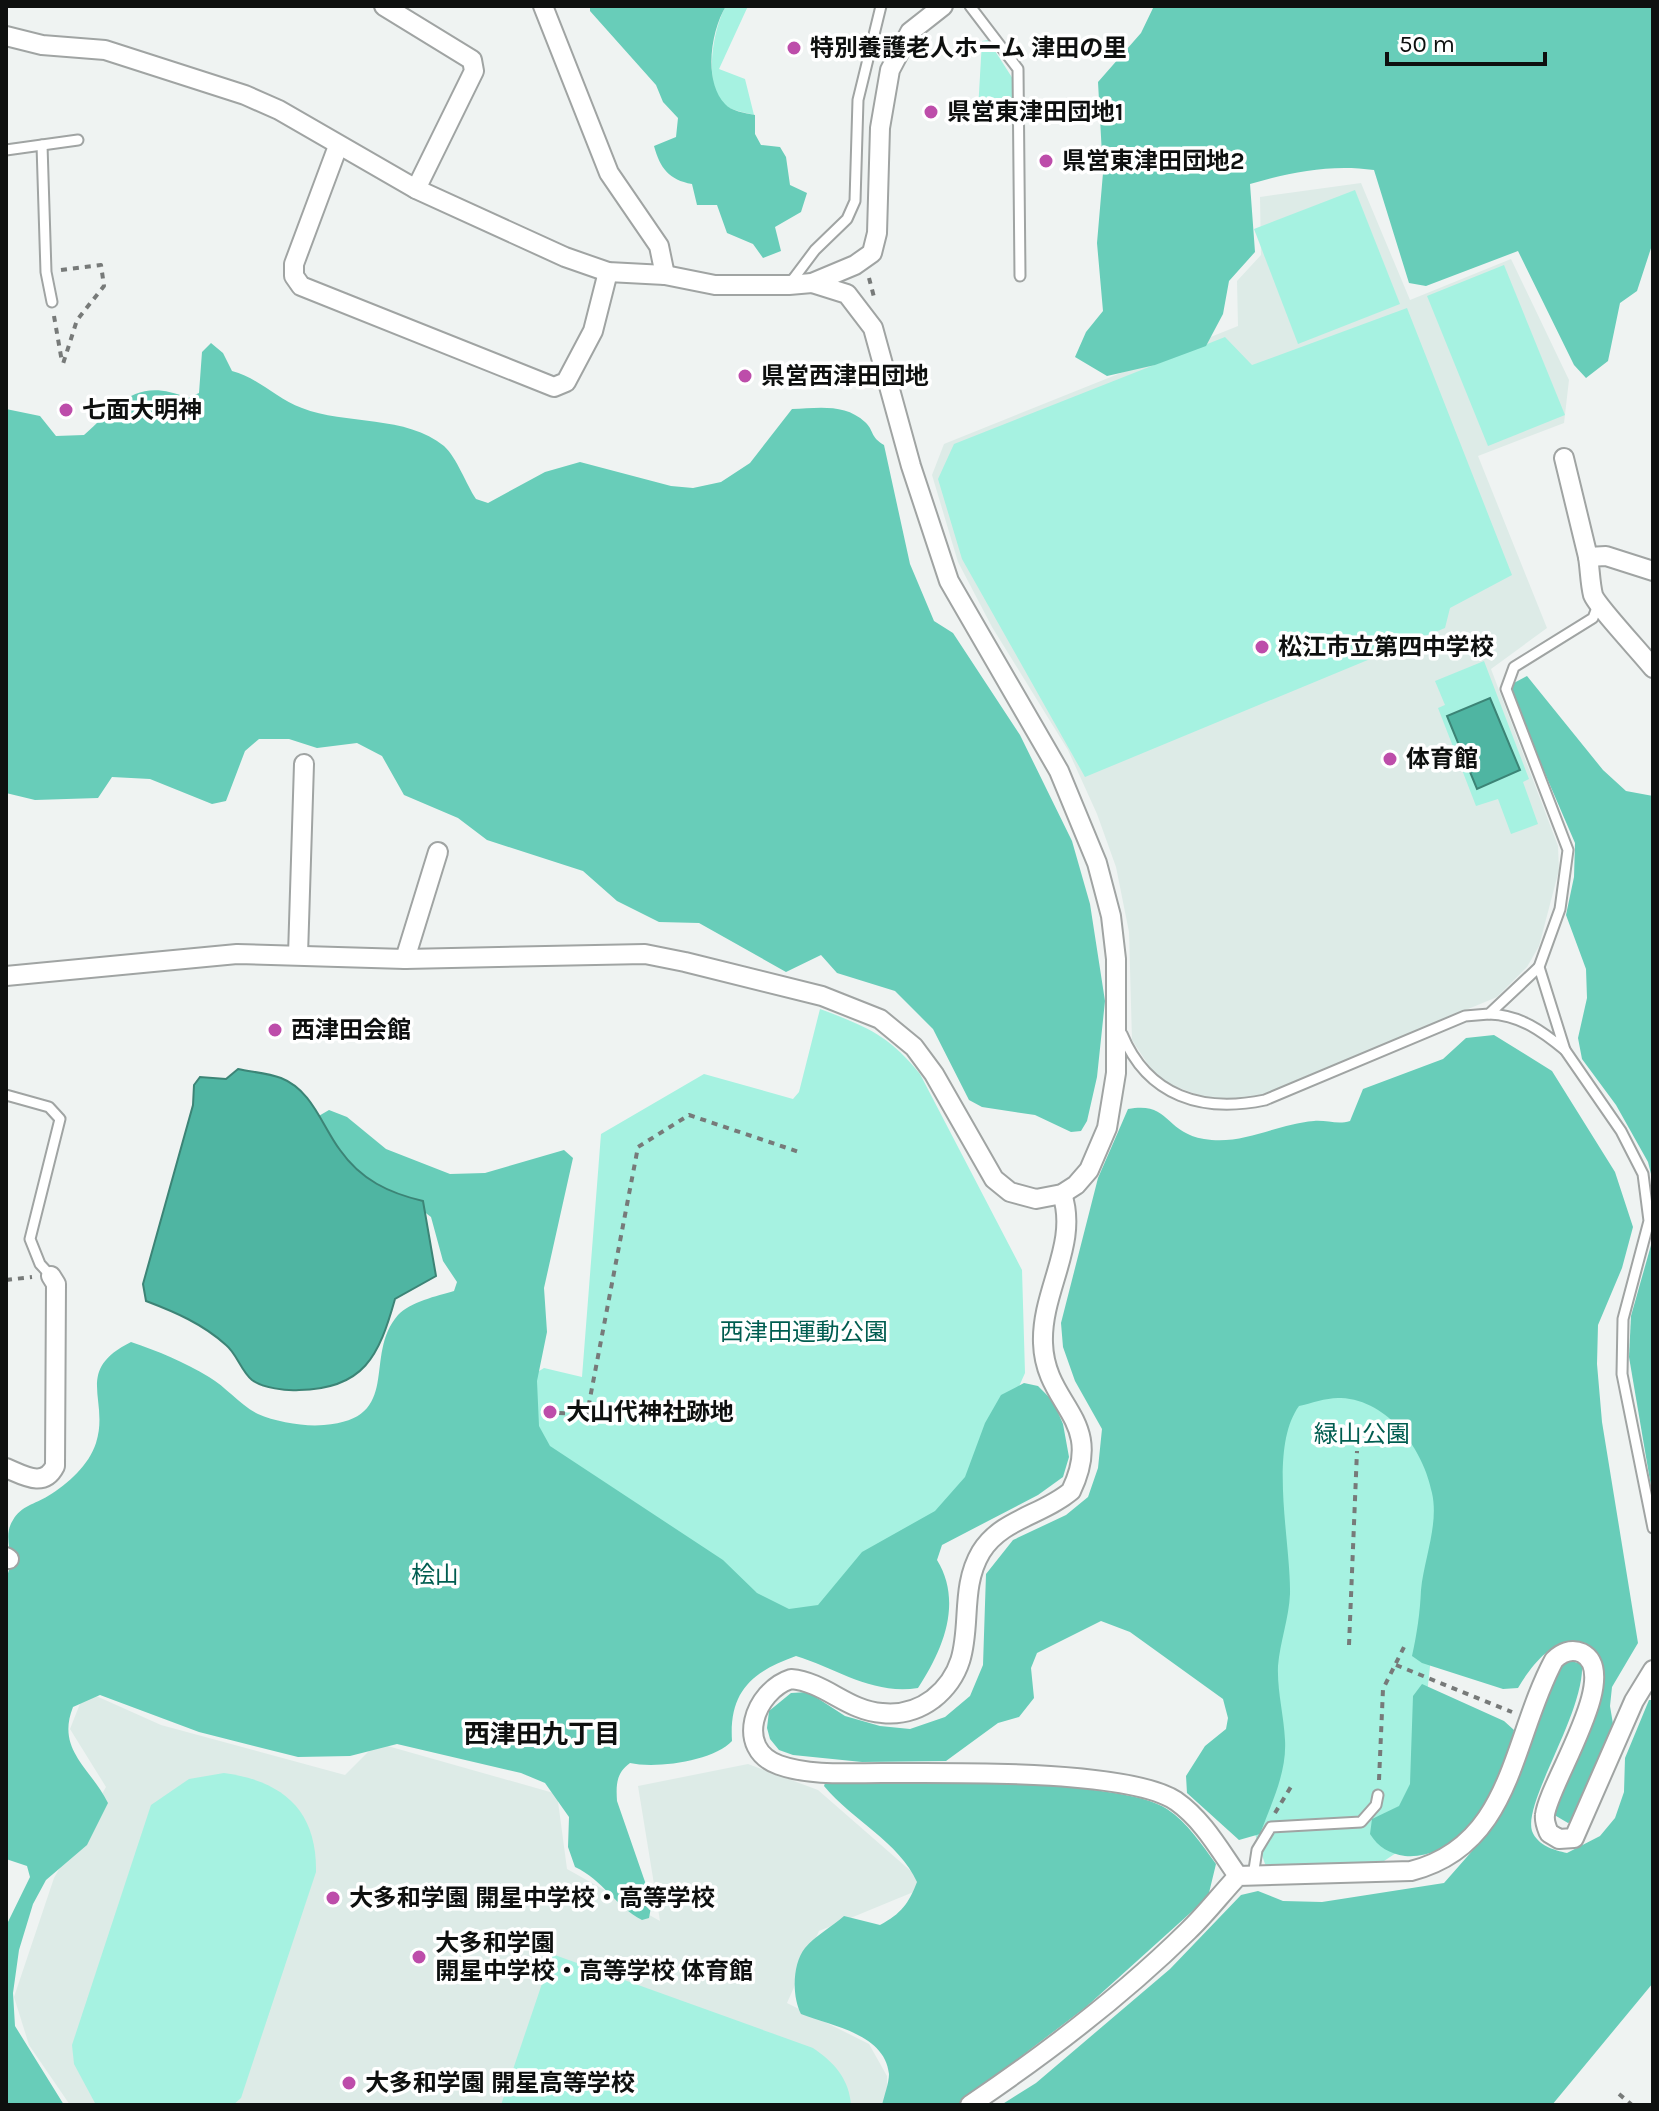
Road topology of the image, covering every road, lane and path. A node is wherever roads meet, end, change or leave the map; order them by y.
1 (384, 6) edge
2 (543, 6) edge
3 (881, 6) edge
4 (943, 6) edge
5 (970, 6) edge
6 (6, 36) edge
7 (78, 140) dead end
8 (42, 145) junction
9 (338, 146) junction
10 (6, 150) edge
11 (416, 189) junction
12 (46, 272) junction
13 (608, 272) junction
14 (665, 275) junction
15 (869, 275) dead end
16 (1020, 276) dead end
17 (812, 283) junction
18 (789, 285) junction
19 (874, 299) dead end
20 (52, 302) joint
21 (1564, 458) dead end
22 (1588, 557) junction
23 (1653, 571) edge
24 (1598, 605) junction
25 (1653, 668) edge
26 (304, 764) dead end
27 (438, 852) dead end
28 (298, 955) junction
29 (405, 959) junction
30 (1539, 967) junction
31 (6, 976) edge
32 (1489, 1014) junction
33 (1118, 1026) junction
34 (1565, 1050) junction
35 (6, 1095) edge
36 (802, 1153) dead end
37 (1062, 1194) junction
38 (51, 1276) junction
39 (6, 1280) edge
40 (559, 1413) dead end
41 (1357, 1451) dead end
42 (6, 1468) edge
43 (1653, 1528) edge
44 (1349, 1645) dead end
45 (1404, 1647) dead end
46 (1396, 1665) junction
47 (1653, 1670) edge
48 (1529, 1719) junction
49 (1292, 1785) dead end
50 (1378, 1795) joint
51 (1277, 1805) dead end
52 (1246, 1876) junction
53 (1619, 2094) dead end
54 (970, 2105) edge
55 (1632, 2105) edge

1 - 11 street
2 - 14 street
3 - 18 lane
4 - 17 street
5 - 16 lane
6 - 9 street
7 - 8 lane
8 - 10 lane
8 - 12 lane
9 - 11 street
9 - 13 street
11 - 13 street
12 - 20 lane
12 - 20 path
13 - 14 street
14 - 18 street
15 - 19 path
17 - 18 street
17 - 33 street
21 - 22 street
22 - 23 street
22 - 24 street
24 - 25 street
24 - 30 lane
26 - 28 street
27 - 29 street
28 - 29 street
28 - 31 street
29 - 37 street
30 - 32 lane
30 - 34 lane
32 - 33 lane
32 - 34 lane
33 - 37 street
34 - 43 lane
35 - 38 lane
36 - 40 path
37 - 52 street
38 - 39 path
38 - 42 street
41 - 44 path
45 - 46 path
46 - 48 path
46 - 50 path
47 - 48 street
48 - 52 street
49 - 51 path
50 - 52 lane
52 - 54 street
53 - 55 path

